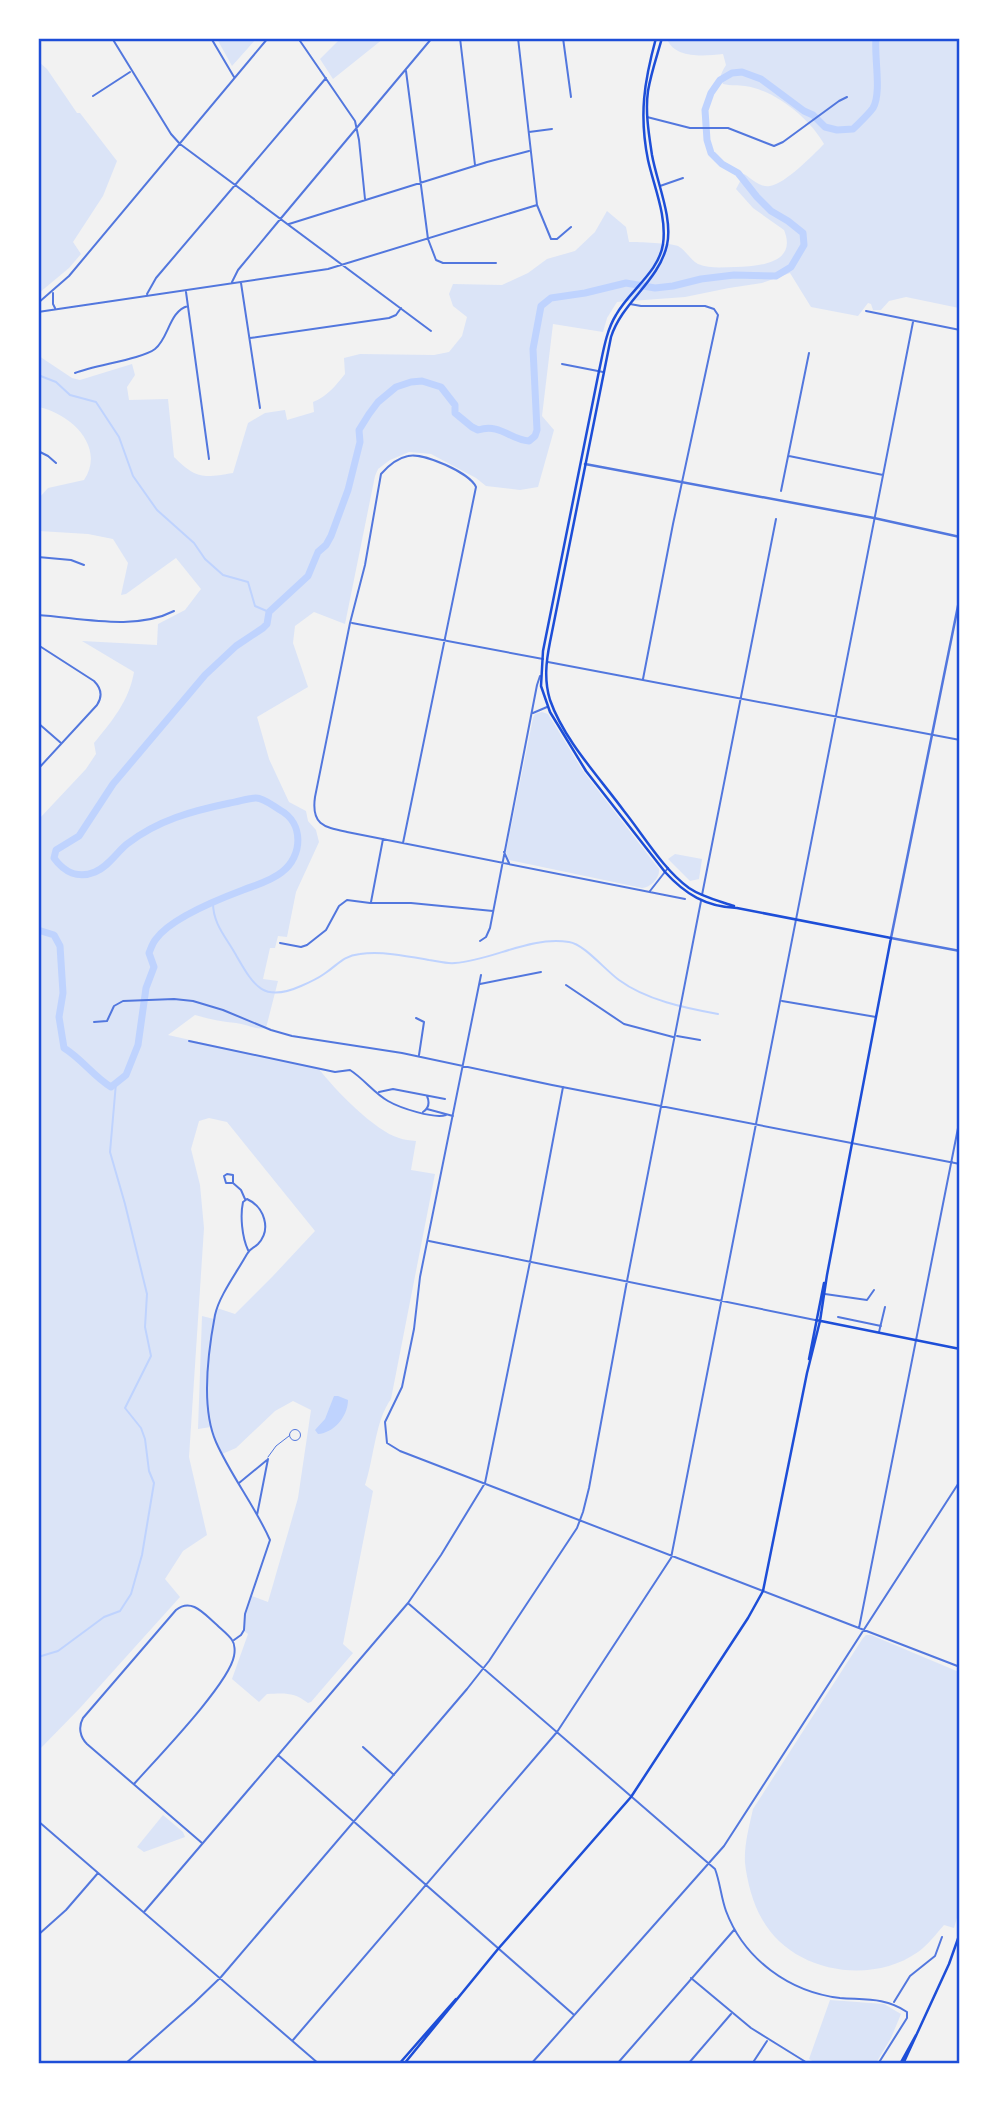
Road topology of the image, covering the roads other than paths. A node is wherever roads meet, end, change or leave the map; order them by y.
1 (112, 38) edge
2 (211, 38) edge
3 (268, 38) edge
4 (298, 38) edge
5 (432, 38) edge
6 (460, 38) edge
7 (518, 38) edge
8 (563, 38) edge
9 (656, 38) edge
10 (662, 38) edge
11 (652, 52) junction
12 (658, 54) junction
13 (405, 70) junction
14 (131, 71) junction
15 (235, 78) junction
16 (326, 78) junction
17 (93, 96) dead end
18 (571, 97) dead end
19 (847, 97) dead end
20 (645, 116) junction
21 (357, 128) junction
22 (552, 129) dead end
23 (527, 132) junction
24 (180, 144) junction
25 (530, 151) junction
26 (475, 166) junction
27 (683, 178) dead end
28 (420, 184) junction
29 (236, 185) junction
30 (659, 186) junction
31 (366, 200) junction
32 (537, 205) junction
33 (280, 218) junction
34 (288, 224) junction
35 (571, 227) dead end
36 (428, 239) junction
37 (664, 248) junction
38 (496, 263) dead end
39 (342, 264) junction
40 (241, 282) junction
41 (232, 283) junction
42 (53, 291) junction
43 (186, 291) junction
44 (147, 295) junction
45 (629, 302) junction
46 (38, 303) edge
47 (189, 306) junction
48 (401, 308) junction
49 (55, 309) junction
50 (866, 311) dead end
51 (38, 312) edge
52 (913, 322) junction
53 (960, 330) edge
54 (431, 331) dead end
55 (250, 338) junction
56 (809, 353) dead end
57 (562, 364) dead end
58 (599, 371) junction
59 (604, 372) junction
60 (75, 373) dead end
61 (260, 408) dead end
62 (587, 432) junction
63 (593, 433) junction
64 (38, 451) edge
65 (788, 456) junction
66 (209, 459) dead end
67 (56, 463) dead end
68 (581, 463) junction
69 (586, 464) junction
70 (883, 475) junction
71 (682, 483) junction
72 (781, 491) dead end
73 (874, 518) junction
74 (776, 519) dead end
75 (960, 537) edge
76 (567, 541) junction
77 (38, 557) edge
78 (83, 565) dead end
79 (960, 596) edge
80 (174, 611) dead end
81 (38, 615) edge
82 (350, 623) junction
83 (445, 640) junction
84 (38, 645) edge
85 (544, 660) junction
86 (540, 676) junction
87 (643, 680) junction
88 (741, 698) junction
89 (552, 705) junction
90 (547, 707) junction
91 (532, 714) junction
92 (835, 716) junction
93 (38, 723) edge
94 (932, 734) junction
95 (960, 740) edge
96 (61, 743) junction
97 (38, 769) edge
98 (383, 839) junction
99 (403, 843) junction
100 (504, 851) junction
101 (501, 862) junction
102 (509, 863) junction
103 (668, 867) junction
104 (665, 872) junction
105 (649, 891) junction
106 (702, 895) junction
107 (685, 899) dead end
108 (701, 902) junction
109 (370, 903) junction
110 (737, 908) junction
111 (493, 911) junction
112 (796, 919) junction
113 (891, 937) junction
114 (480, 941) dead end
115 (280, 943) dead end
116 (960, 951) edge
117 (541, 972) dead end
118 (481, 975) dead end
119 (480, 984) junction
120 (565, 985) dead end
121 (781, 1001) junction
122 (877, 1017) junction
123 (416, 1018) dead end
124 (94, 1022) dead end
125 (675, 1037) junction
126 (700, 1040) dead end
127 (189, 1041) dead end
128 (419, 1056) junction
129 (463, 1065) junction
130 (563, 1087) junction
131 (378, 1093) junction
132 (426, 1095) junction
133 (445, 1099) dead end
134 (661, 1106) junction
135 (427, 1109) junction
136 (422, 1113) junction
137 (446, 1115) junction
138 (453, 1116) junction
139 (960, 1118) edge
140 (757, 1125) junction
141 (852, 1143) junction
142 (951, 1162) junction
143 (960, 1164) edge
144 (233, 1182) dead end
145 (245, 1200) junction
146 (428, 1241) junction
147 (248, 1250) junction
148 (530, 1262) junction
149 (825, 1280) junction
150 (627, 1281) junction
151 (874, 1290) dead end
152 (824, 1294) junction
153 (722, 1301) junction
154 (886, 1307) dead end
155 (838, 1317) dead end
156 (818, 1320) junction
157 (881, 1326) junction
158 (879, 1333) junction
159 (915, 1340) junction
160 (960, 1349) edge
161 (289, 1436) dead end
162 (268, 1459) junction
163 (960, 1481) edge
164 (238, 1483) junction
165 (485, 1483) junction
166 (257, 1516) junction
167 (580, 1520) junction
168 (672, 1556) junction
169 (764, 1591) junction
170 (408, 1603) junction
171 (859, 1628) junction
172 (863, 1630) junction
173 (233, 1641) junction
174 (960, 1667) edge
175 (483, 1668) junction
176 (558, 1732) junction
177 (363, 1747) dead end
178 (278, 1755) junction
179 (394, 1775) junction
180 (134, 1784) junction
181 (631, 1797) junction
182 (38, 1821) edge
183 (354, 1822) junction
184 (203, 1843) junction
185 (709, 1863) junction
186 (98, 1872) junction
187 (427, 1885) junction
188 (144, 1912) junction
189 (734, 1930) junction
190 (960, 1933) edge
191 (38, 1935) edge
192 (942, 1937) dead end
193 (498, 1949) junction
194 (220, 1977) junction
195 (691, 1978) junction
196 (458, 1997) junction
197 (892, 2004) junction
198 (733, 2013) junction
199 (573, 2015) junction
200 (768, 2039) junction
201 (293, 2040) junction
202 (125, 2063) edge
203 (319, 2063) edge
204 (399, 2063) edge
205 (404, 2063) edge
206 (531, 2063) edge
207 (617, 2063) edge
208 (688, 2063) edge
209 (752, 2063) edge
210 (809, 2063) edge
211 (878, 2063) edge
212 (901, 2063) edge

1 - 14 street
2 - 15 street
3 - 15 street
4 - 16 street
5 - 13 street
6 - 26 street
7 - 23 street
8 - 18 street
9 - 11 main road
10 - 12 main road
11 - 12 main road
11 - 20 main road
12 - 20 main road
13 - 21 street
13 - 28 street
14 - 17 street
14 - 24 street
15 - 24 street
16 - 21 street
16 - 29 street
19 - 20 street
20 - 30 main road
20 - 37 main road
21 - 31 street
21 - 33 street
22 - 23 street
23 - 25 street
24 - 29 street
24 - 42 street
25 - 26 street
25 - 32 street
26 - 28 street
27 - 30 street
28 - 31 street
28 - 36 street
29 - 33 street
29 - 44 street
30 - 37 main road
31 - 34 street
32 - 35 street
32 - 36 street
33 - 34 street
33 - 41 street
34 - 39 street
36 - 38 street
36 - 39 street
37 - 45 main road
39 - 40 street
39 - 48 street
40 - 41 street
40 - 55 street
41 - 43 street
42 - 46 street
42 - 49 street
43 - 44 street
43 - 47 street
44 - 49 street
45 - 58 main road
45 - 59 main road
45 - 71 street
47 - 60 street
47 - 66 street
48 - 54 street
48 - 55 street
49 - 51 street
50 - 52 street
52 - 53 street
52 - 70 street
55 - 61 street
56 - 65 street
57 - 58 street
58 - 59 street
58 - 62 main road
59 - 63 main road
62 - 63 main road
62 - 68 main road
63 - 69 main road
64 - 67 street
65 - 70 street
65 - 72 street
68 - 69 street
68 - 76 main road
69 - 71 street
69 - 76 main road
70 - 73 street
71 - 73 street
71 - 87 street
73 - 75 street
73 - 92 street
74 - 88 street
76 - 85 main road
77 - 78 street
79 - 94 street
80 - 81 street
82 - 83 street
82 - 83 street
82 - 98 street
83 - 85 street
83 - 99 street
84 - 96 street
85 - 86 main road
85 - 87 street
85 - 89 main road
86 - 90 main road
86 - 91 street
87 - 88 street
88 - 92 street
88 - 106 street
89 - 90 street
89 - 103 main road
90 - 91 street
90 - 104 main road
91 - 100 street
92 - 94 street
92 - 112 street
93 - 96 street
94 - 95 street
94 - 113 street
96 - 97 street
98 - 99 street
98 - 109 street
99 - 101 street
100 - 101 street
100 - 102 street
101 - 102 street
101 - 111 street
102 - 105 street
103 - 104 street
103 - 106 main road
104 - 105 street
104 - 108 main road
105 - 107 street
106 - 108 street
106 - 110 main road
108 - 110 main road
108 - 125 street
109 - 111 street
109 - 115 street
110 - 112 main road
111 - 114 street
112 - 113 main road
112 - 121 street
113 - 116 street
113 - 122 main road
117 - 119 street
118 - 119 street
119 - 129 street
120 - 125 street
121 - 122 street
121 - 140 street
122 - 141 main road
123 - 128 street
124 - 128 street
125 - 126 street
125 - 134 street
127 - 131 street
128 - 129 street
129 - 130 street
129 - 138 street
130 - 134 street
130 - 148 street
131 - 132 street
131 - 136 street
132 - 133 street
132 - 135 street
134 - 140 street
134 - 150 street
135 - 136 street
135 - 137 street
136 - 137 street
137 - 138 street
138 - 146 street
139 - 142 street
140 - 141 street
140 - 153 street
141 - 142 street
141 - 149 main road
142 - 143 street
142 - 159 street
144 - 145 street
145 - 147 street
145 - 147 street
146 - 148 street
146 - 165 street
147 - 164 street
148 - 150 street
148 - 165 street
149 - 152 main road
149 - 156 main road
150 - 153 street
150 - 167 street
151 - 152 street
152 - 156 main road
153 - 156 street
153 - 168 street
154 - 157 street
155 - 157 street
156 - 158 main road
156 - 169 main road
157 - 158 street
158 - 159 main road
159 - 160 main road
159 - 171 street
161 - 162 lane
162 - 164 street
162 - 166 street
163 - 172 street
164 - 166 street
165 - 167 street
165 - 170 street
166 - 173 street
167 - 168 street
167 - 175 street
168 - 169 street
168 - 176 street
169 - 171 street
169 - 181 main road
170 - 175 street
170 - 178 street
171 - 172 street
172 - 174 street
172 - 185 street
173 - 180 street
173 - 180 street
175 - 176 street
175 - 179 street
176 - 181 street
176 - 187 street
177 - 179 street
178 - 183 street
178 - 184 street
179 - 183 street
180 - 184 street
181 - 185 street
181 - 193 main road
182 - 186 street
183 - 187 street
183 - 194 street
184 - 188 street
185 - 189 street
185 - 199 street
186 - 188 street
186 - 191 street
187 - 193 street
187 - 201 street
188 - 194 street
189 - 195 street
189 - 197 street
190 - 212 main road
192 - 197 street
193 - 196 main road
193 - 199 street
194 - 201 street
194 - 202 street
195 - 198 street
195 - 207 street
196 - 204 main road
196 - 205 main road
197 - 211 street
198 - 200 street
198 - 208 street
199 - 206 street
200 - 209 street
200 - 210 street
201 - 203 street

